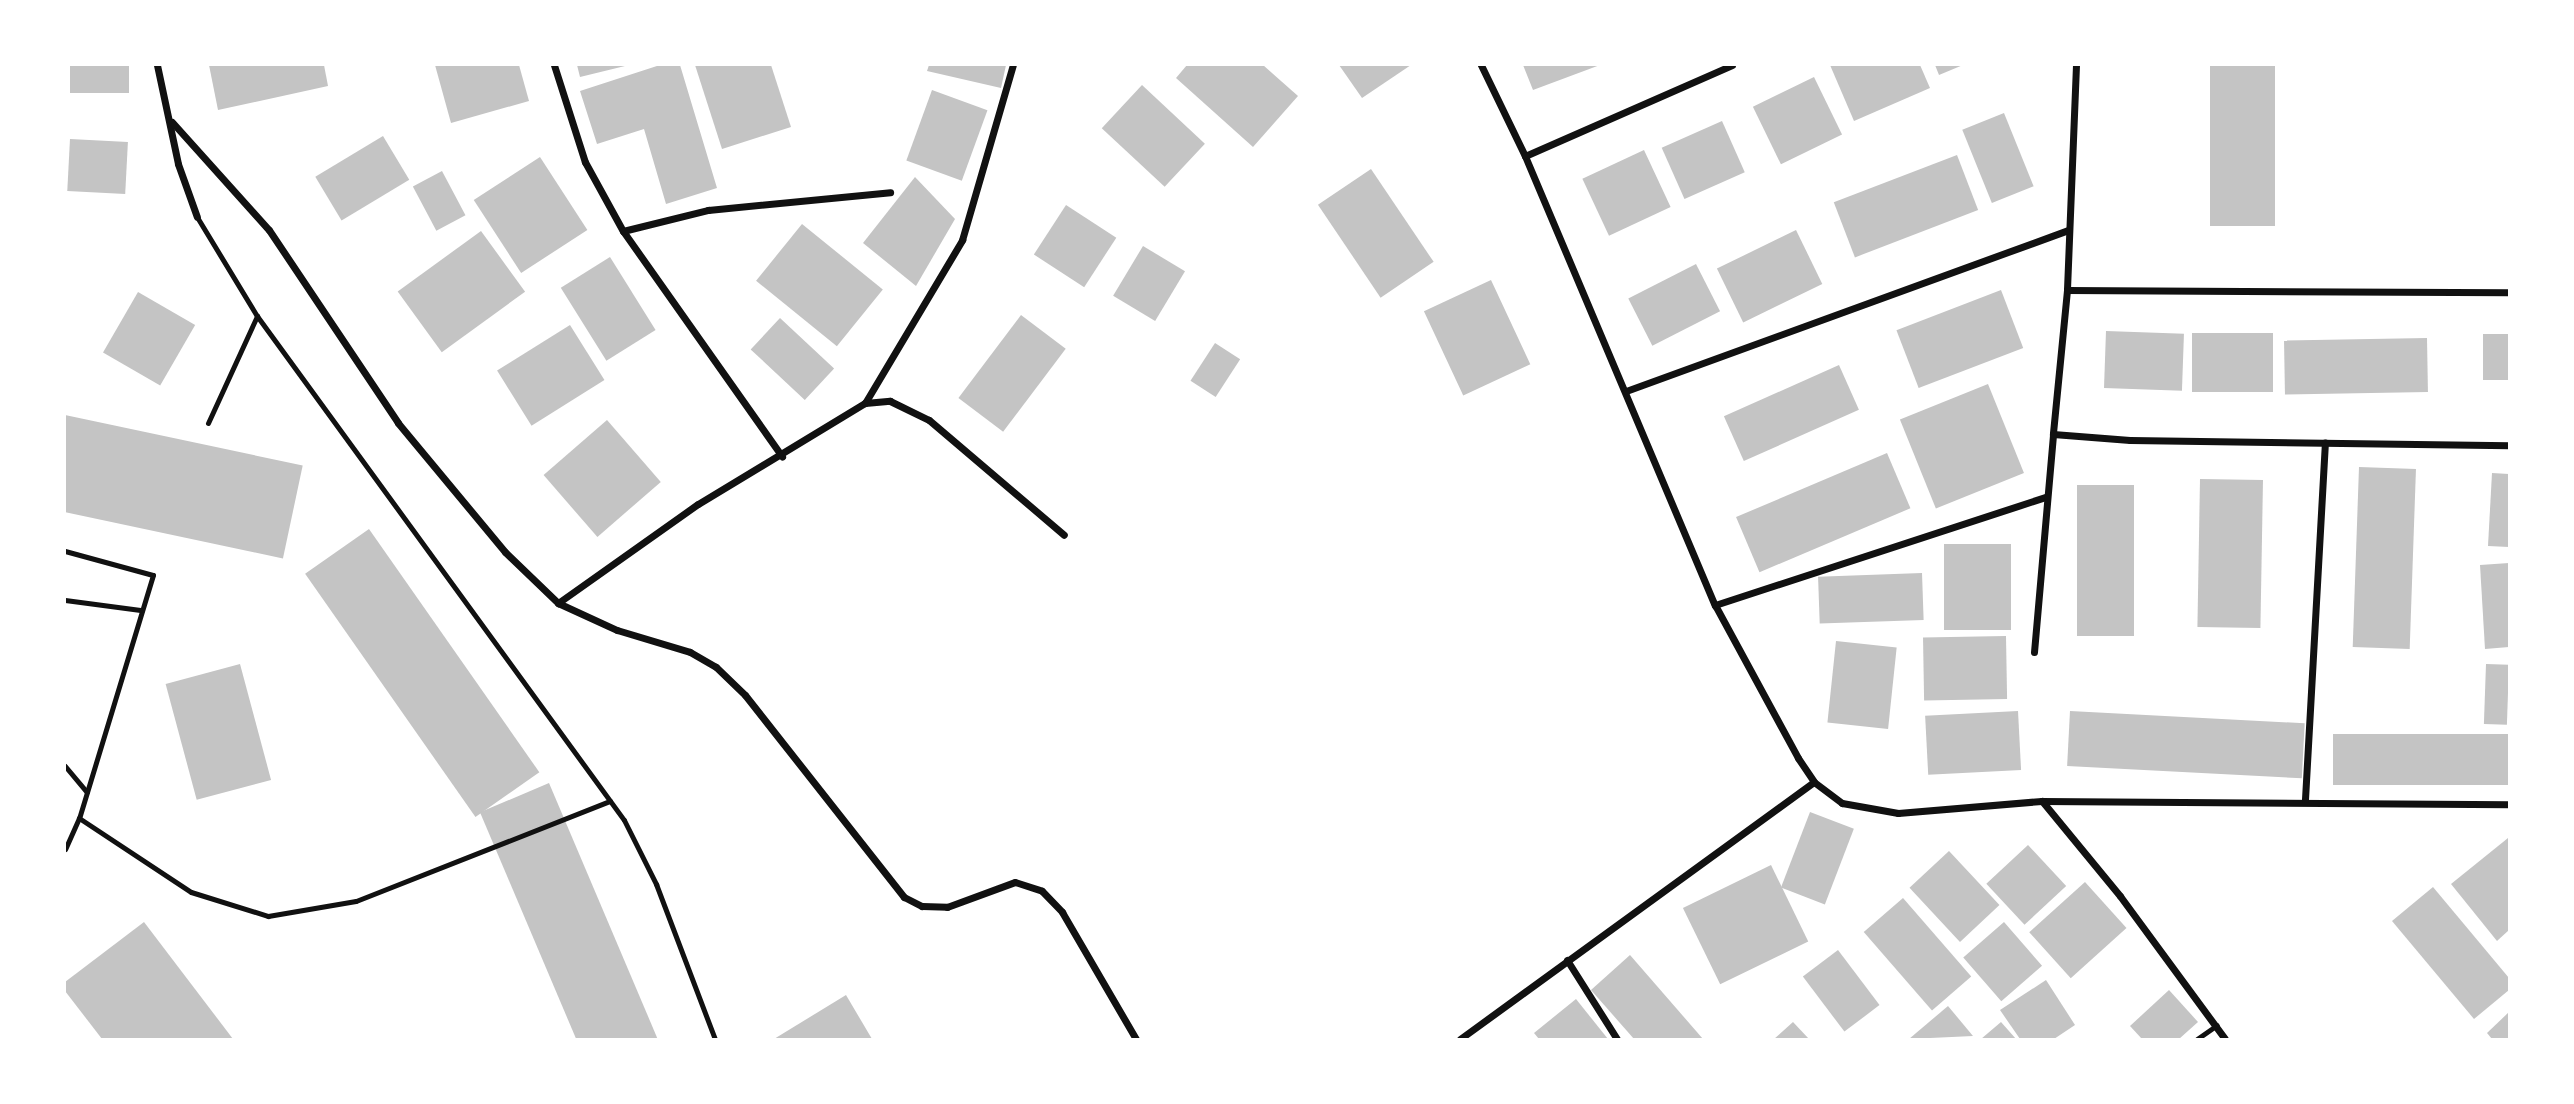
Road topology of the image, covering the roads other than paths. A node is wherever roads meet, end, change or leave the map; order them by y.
1 (157, 65) edge
2 (554, 65) edge
3 (1013, 65) edge
4 (1481, 65) edge
5 (1732, 65) edge
6 (2076, 65) edge
7 (172, 122) junction
8 (1525, 156) junction
9 (890, 192) dead end
10 (197, 217) joint
11 (2069, 230) junction
12 (622, 231) junction
13 (2067, 290) junction
14 (2509, 292) edge
15 (257, 316) junction
16 (1626, 391) junction
17 (865, 403) junction
18 (208, 423) dead end
19 (2053, 434) junction
20 (2325, 443) junction
21 (2509, 444) edge
22 (782, 456) junction
23 (2046, 497) junction
24 (1064, 535) dead end
25 (65, 551) edge
26 (65, 600) edge
27 (558, 603) junction
28 (1715, 604) junction
29 (140, 610) junction
30 (2034, 652) dead end
31 (65, 766) edge
32 (1814, 782) junction
33 (87, 792) junction
34 (2305, 799) junction
35 (610, 801) junction
36 (2042, 801) junction
37 (2509, 804) edge
38 (79, 818) junction
39 (65, 849) edge
40 (1567, 960) junction
41 (2217, 1025) junction
42 (715, 1039) edge
43 (1136, 1039) edge
44 (1460, 1039) edge
45 (1617, 1039) edge
46 (2197, 1039) edge
47 (2225, 1039) edge

1 - 7 street
2 - 12 street
3 - 17 street
4 - 8 street
5 - 8 street
6 - 11 street
7 - 10 street
7 - 27 street
8 - 16 street
9 - 12 street
10 - 15 lane
11 - 13 street
11 - 16 street
12 - 22 street
13 - 14 street
13 - 19 street
15 - 18 lane
15 - 35 lane
16 - 28 street
17 - 22 street
17 - 24 street
19 - 20 street
19 - 23 street
20 - 21 street
20 - 34 street
22 - 27 street
23 - 28 street
23 - 30 street
25 - 29 lane
26 - 29 lane
27 - 43 street
28 - 32 street
29 - 33 lane
31 - 33 lane
32 - 36 street
32 - 40 street
33 - 38 lane
34 - 36 street
34 - 37 street
35 - 38 lane
35 - 42 lane
36 - 41 street
38 - 39 lane
40 - 44 street
40 - 45 street
41 - 46 lane
41 - 47 street

